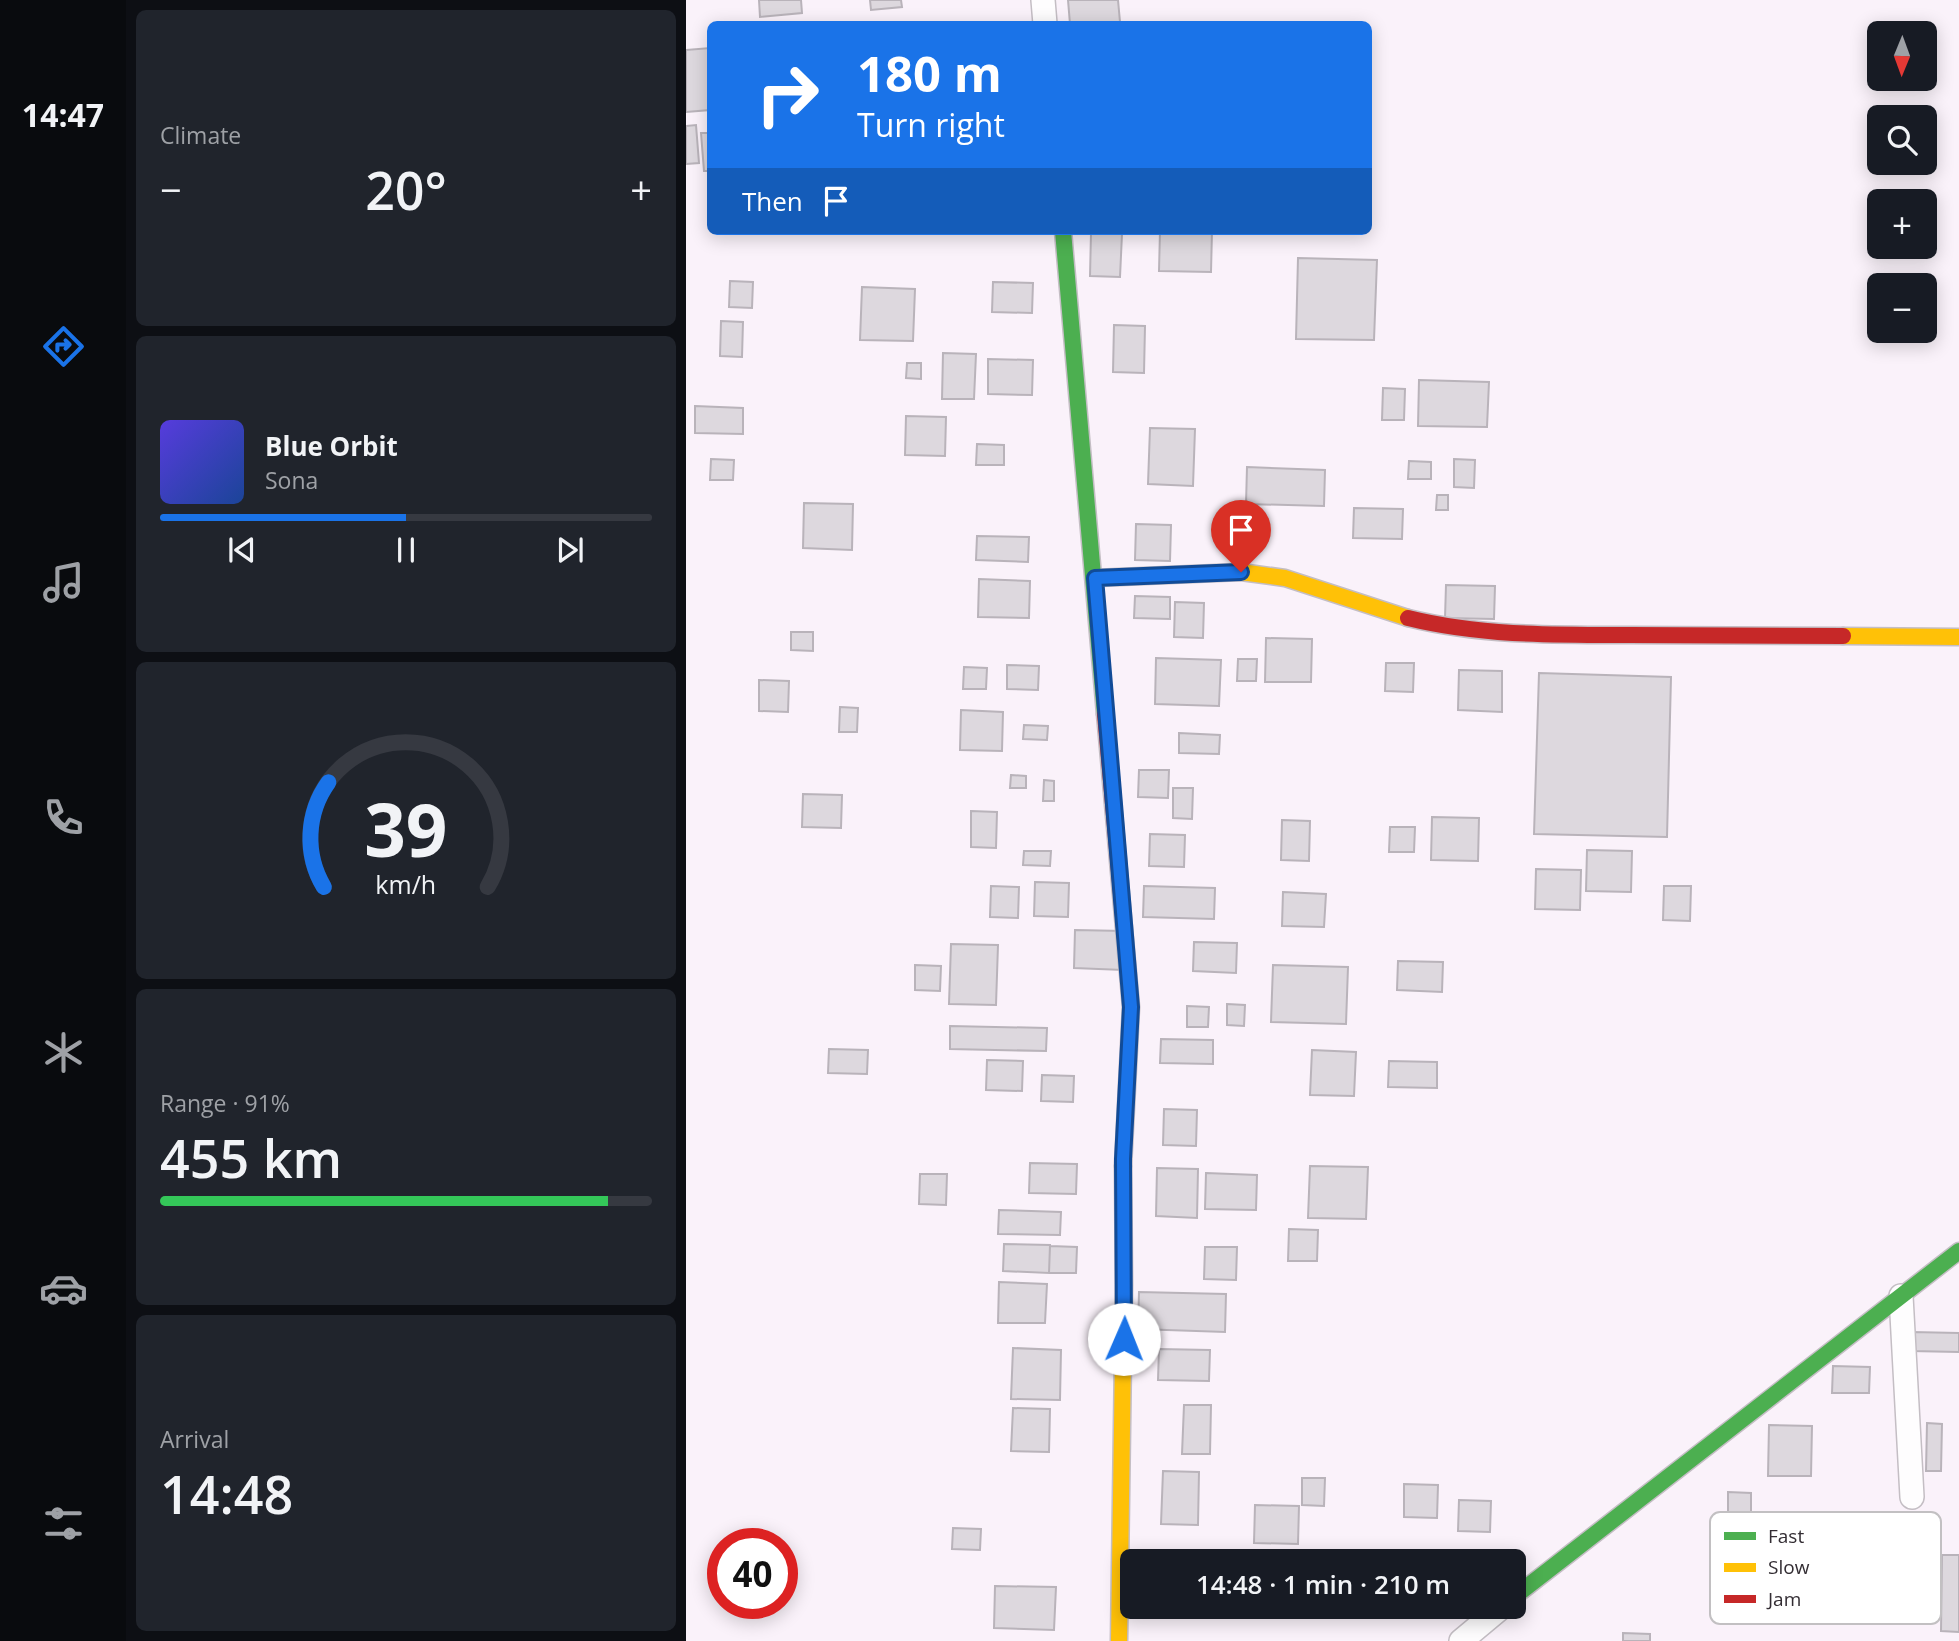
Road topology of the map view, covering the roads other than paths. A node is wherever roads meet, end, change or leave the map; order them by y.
1 (1043, 0) edge
2 (1045, 21) edge
3 (1063, 235) edge
4 (1095, 578) junction
5 (1959, 637) edge
6 (1959, 1251) edge
7 (1901, 1296) junction
8 (1912, 1497) dead end
9 (1526, 1588) edge
10 (1487, 1619) edge
11 (1119, 1641) edge
12 (1461, 1641) edge

1 - 2 street
3 - 4 street
4 - 5 street
4 - 11 street
6 - 7 street
7 - 8 street
7 - 9 street
10 - 12 street

